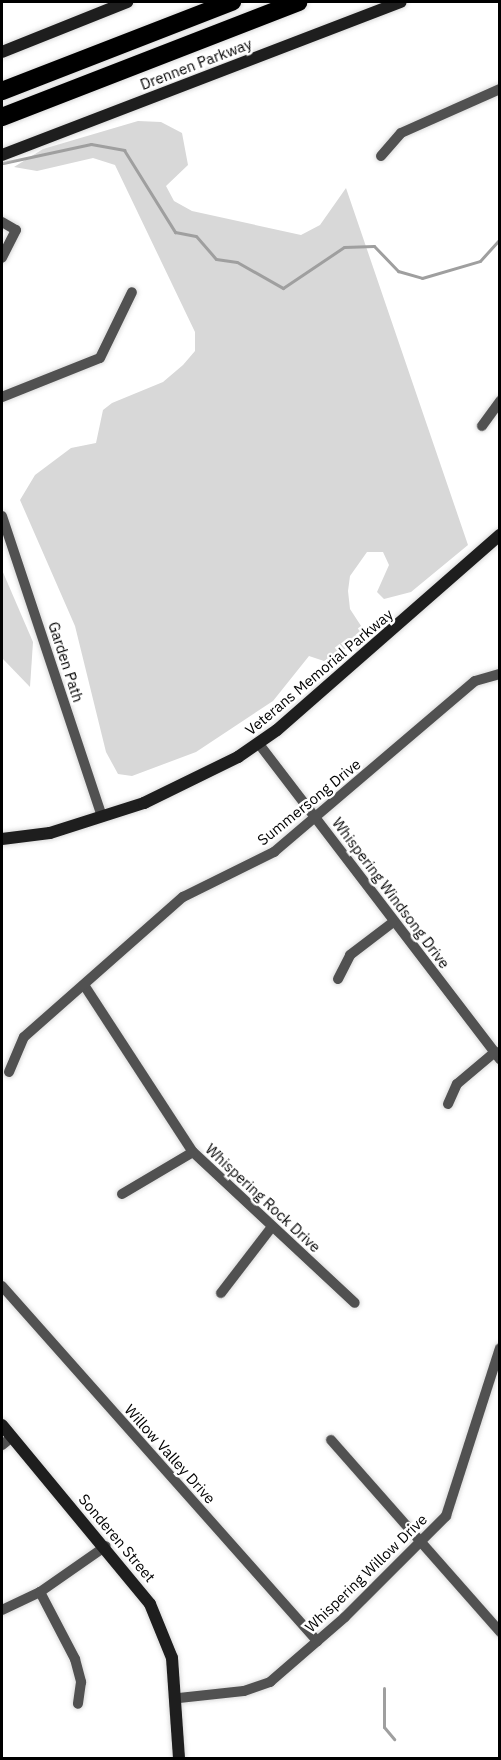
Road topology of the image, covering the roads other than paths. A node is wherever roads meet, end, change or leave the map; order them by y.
1 (127, 2) edge
2 (232, 2) edge
3 (299, 2) edge
4 (401, 2) edge
5 (2, 52) edge
6 (2, 90) edge
7 (500, 90) edge
8 (2, 117) edge
9 (2, 155) edge
10 (381, 156) dead end
11 (2, 222) edge
12 (2, 258) edge
13 (132, 292) dead end
14 (2, 397) edge
15 (500, 401) edge
16 (482, 426) dead end
17 (2, 516) edge
18 (500, 535) edge
19 (500, 674) edge
20 (259, 744) junction
21 (102, 817) junction
22 (316, 819) junction
23 (2, 840) edge
24 (392, 923) junction
25 (338, 979) dead end
26 (84, 985) junction
27 (497, 1056) edge
28 (9, 1072) dead end
29 (448, 1104) dead end
30 (193, 1152) junction
31 (122, 1194) dead end
32 (271, 1227) junction
33 (2, 1286) edge
34 (221, 1293) dead end
35 (355, 1303) dead end
36 (500, 1348) edge
37 (2, 1425) edge
38 (12, 1437) junction
39 (331, 1440) dead end
40 (2, 1445) edge
41 (422, 1541) junction
42 (106, 1546) junction
43 (40, 1592) junction
44 (2, 1610) edge
45 (500, 1632) edge
46 (317, 1641) junction
47 (179, 1698) junction
48 (78, 1704) dead end
49 (179, 1758) edge

1 - 5 street
2 - 6 highway
3 - 8 highway
4 - 9 street, Drennen Parkway
7 - 10 street
11 - 12 street
13 - 14 street
15 - 16 street
17 - 21 street, Garden Path
18 - 20 street, Veterans Memorial Parkway
19 - 22 street, Summersong Drive
20 - 21 street, Veterans Memorial Parkway
20 - 22 street, Whispering Windsong Drive
21 - 23 street, Veterans Memorial Parkway
22 - 24 street, Whispering Windsong Drive
22 - 26 street, Summersong Drive
24 - 25 street
24 - 27 street, Whispering Windsong Drive
26 - 28 street, Summersong Drive
26 - 30 street, Whispering Rock Drive
27 - 29 street
30 - 31 street
30 - 32 street, Whispering Rock Drive
32 - 34 street
32 - 35 street, Whispering Rock Drive
33 - 46 street, Willow Valley Drive
36 - 41 street, Whispering Willow Drive
37 - 38 street, Sonderen Street
38 - 40 street
38 - 42 street, Sonderen Street
39 - 41 street
41 - 45 street
41 - 46 street, Whispering Willow Drive
42 - 43 street
42 - 47 street, Sonderen Street
43 - 44 street
43 - 48 street
46 - 47 street, Whispering Willow Drive
47 - 49 street, Sonderen Street

